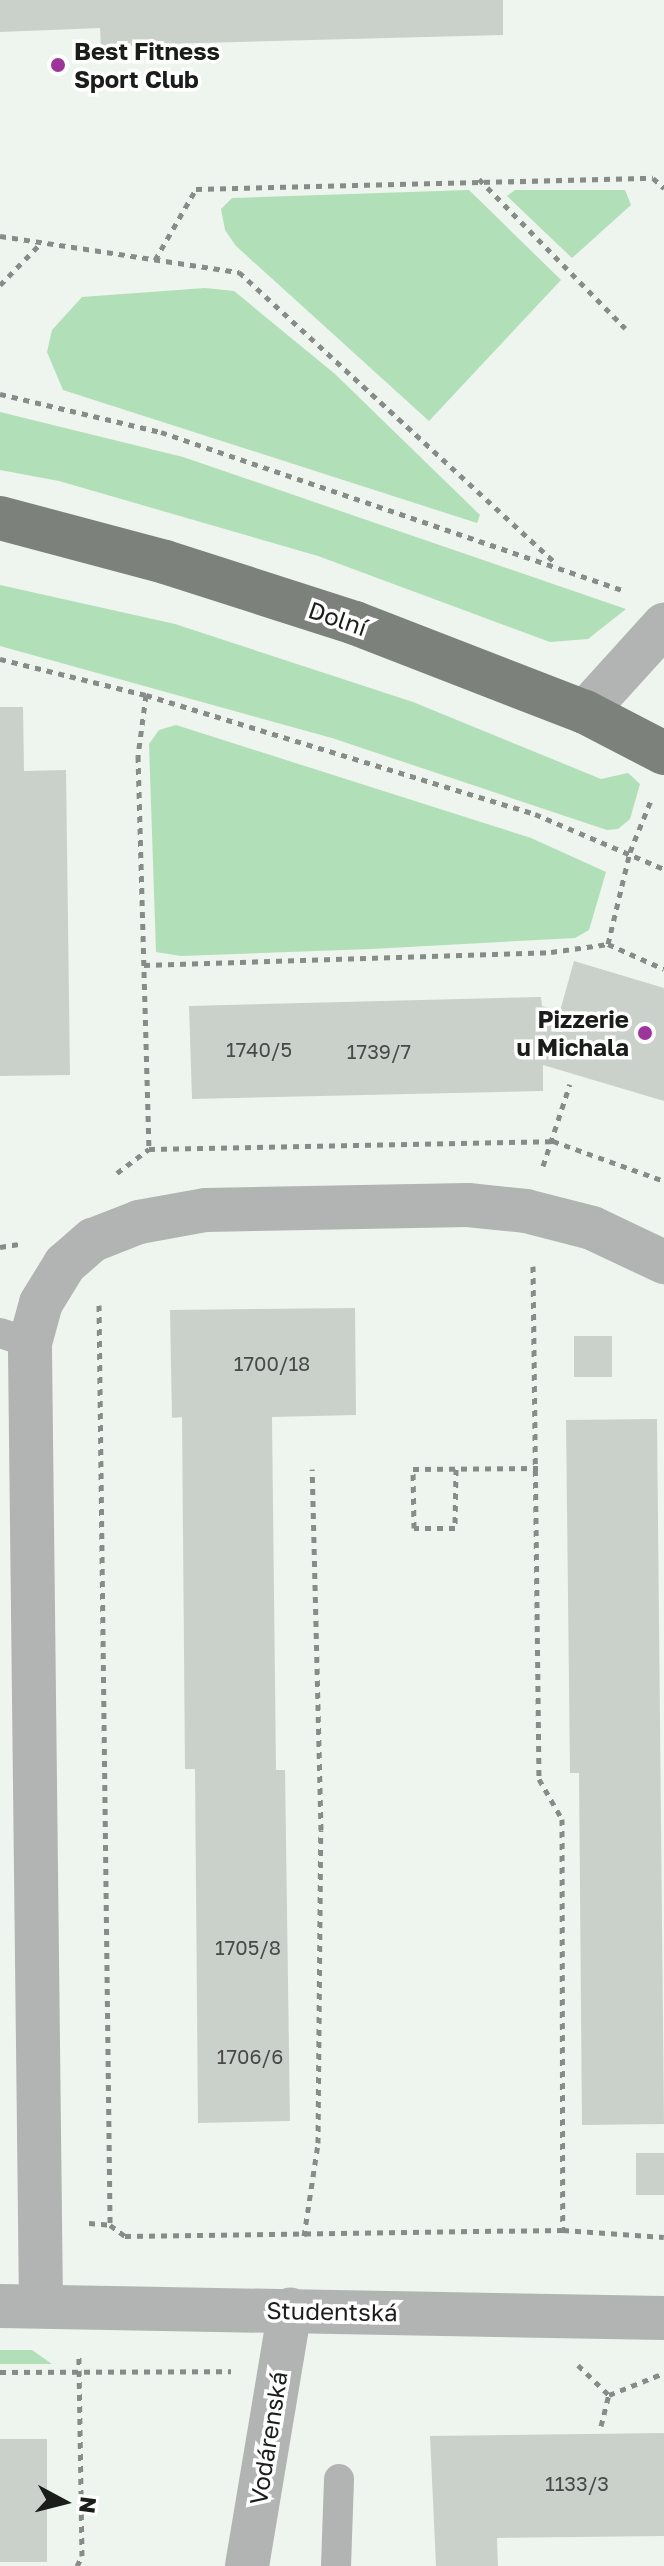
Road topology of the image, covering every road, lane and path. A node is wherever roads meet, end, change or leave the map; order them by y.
1 (479, 178) junction
2 (664, 188) edge
3 (0, 236) edge
4 (41, 243) junction
5 (155, 260) junction
6 (0, 285) edge
7 (625, 328) dead end
8 (0, 394) edge
9 (0, 518) edge
10 (558, 565) junction
11 (649, 610) edge
12 (0, 659) edge
13 (146, 695) junction
14 (585, 712) junction
15 (664, 753) edge
16 (653, 797) dead end
17 (630, 852) junction
18 (664, 869) edge
19 (608, 944) junction
20 (144, 965) junction
21 (664, 969) edge
22 (570, 1084) dead end
23 (553, 1141) junction
24 (664, 1181) edge
25 (537, 1214) junction
26 (93, 1240) junction
27 (20, 1244) dead end
28 (0, 1247) edge
29 (664, 1262) edge
30 (15, 1338) edge
31 (538, 1468) junction
32 (312, 1469) dead end
33 (456, 1469) junction
34 (563, 2230) junction
35 (304, 2236) junction
36 (664, 2237) edge
37 (20, 2305) edge
38 (290, 2310) junction
39 (664, 2318) edge
40 (279, 2370) junction
41 (0, 2372) edge
42 (79, 2372) junction
43 (664, 2373) edge
44 (601, 2426) dead end
45 (339, 2479) dead end
46 (77, 2566) edge
47 (247, 2566) edge
48 (336, 2566) edge

1 - 2 path
1 - 5 path
1 - 7 path
3 - 4 path
4 - 5 path
4 - 6 path
5 - 10 path
8 - 10 path
9 - 14 main road, Dolní
10 - 11 path
11 - 14 street
12 - 13 path
13 - 17 path
13 - 20 path
14 - 15 main road, Dolní
16 - 17 path
17 - 18 path
17 - 19 path
19 - 20 path
19 - 21 path
20 - 23 path
22 - 23 path
23 - 24 path
25 - 26 street
25 - 29 street
25 - 31 path
26 - 30 street
26 - 35 path
27 - 28 path
30 - 37 street
31 - 33 path
31 - 34 path
32 - 35 path
33 - 33 path
34 - 35 path
34 - 36 path
37 - 38 street, Studentská
38 - 39 street, Studentská
38 - 40 street, Vodárenská
40 - 42 path
40 - 47 street, Vodárenská
41 - 42 path
42 - 46 path
43 - 44 path
45 - 48 lane

